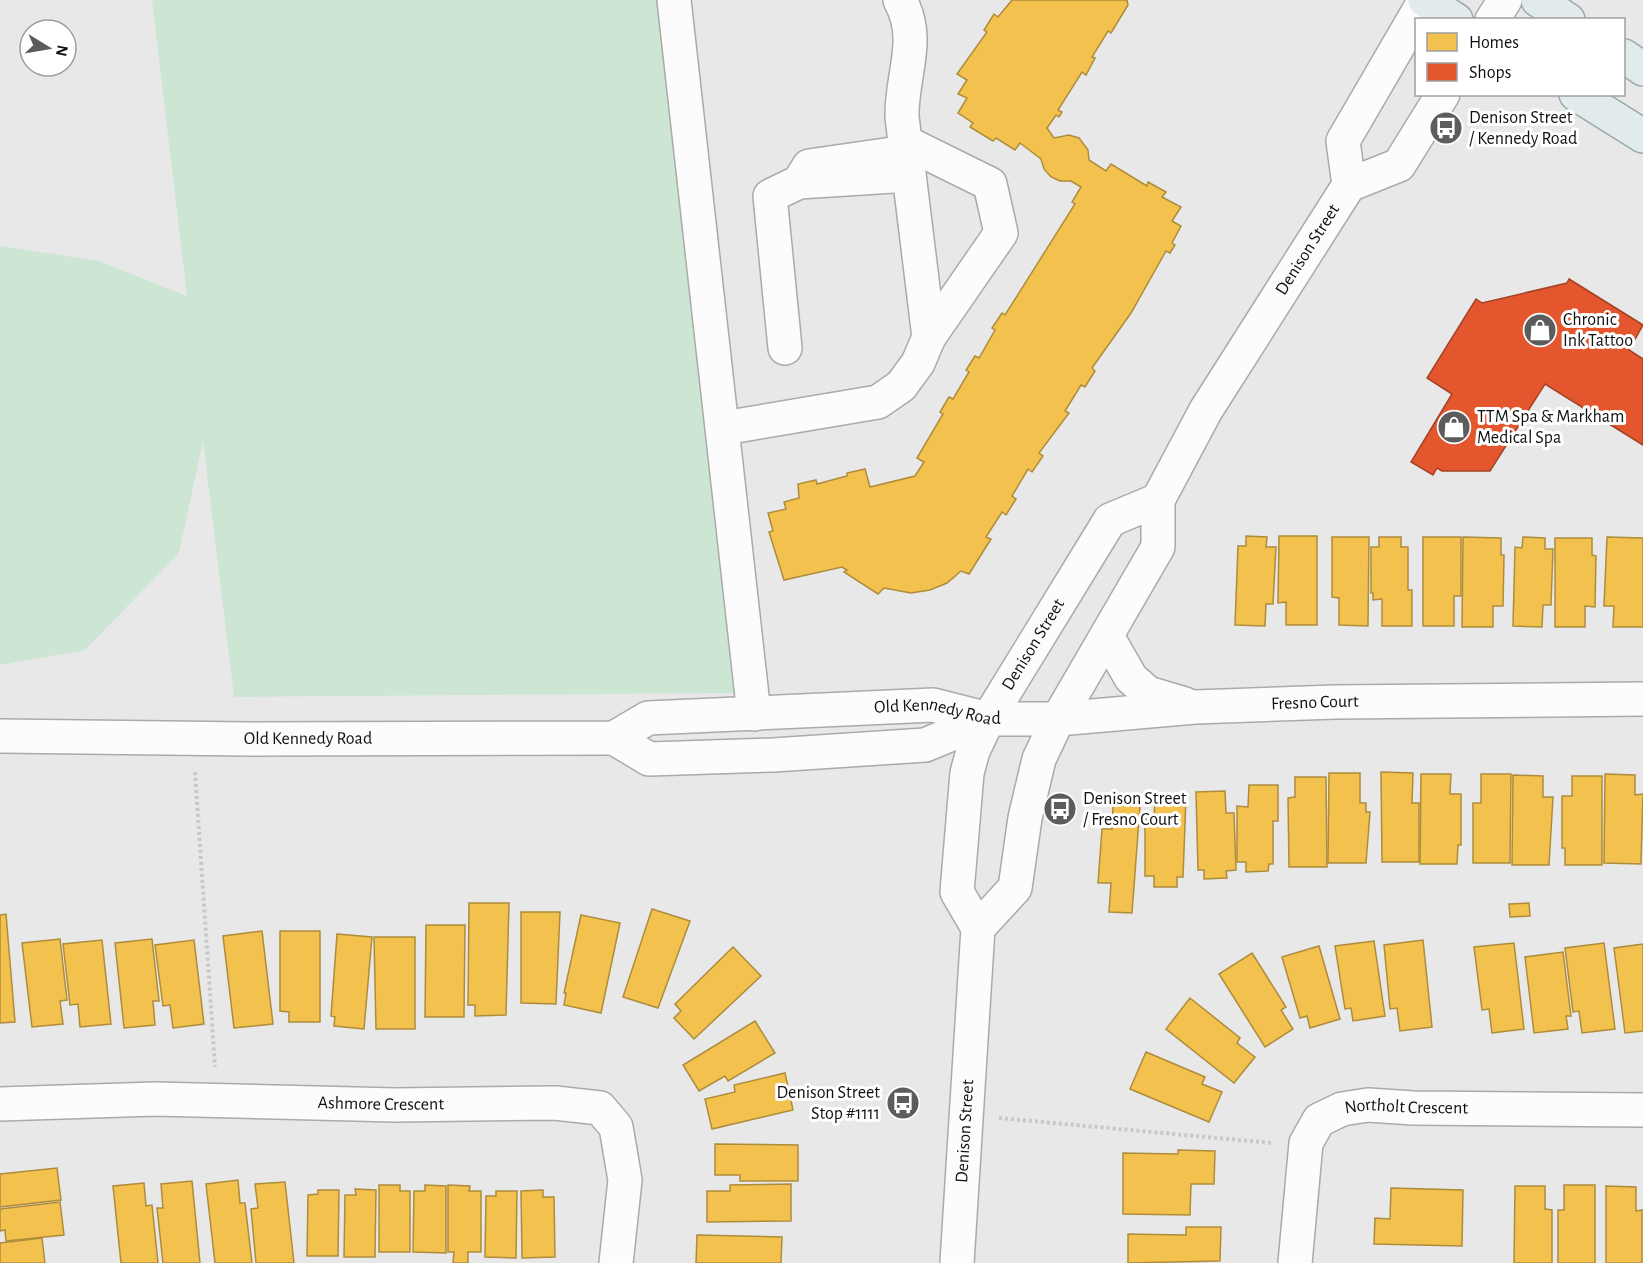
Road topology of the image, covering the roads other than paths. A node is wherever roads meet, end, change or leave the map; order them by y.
1 (674, 0) edge
2 (900, 0) edge
3 (1425, 0) edge
4 (1505, 0) edge
5 (1538, 0) edge
6 (1453, 18) edge
7 (1493, 18) edge
8 (1565, 18) edge
9 (1625, 57) edge
10 (1643, 69) edge
11 (1442, 96) edge
12 (1579, 96) edge
13 (1643, 136) edge
14 (906, 156) junction
15 (1349, 185) junction
16 (929, 337) junction
17 (785, 348) dead end
18 (724, 428) junction
19 (1158, 500) junction
20 (1107, 636) junction
21 (1643, 699) edge
22 (1195, 707) junction
23 (754, 714) junction
24 (988, 719) junction
25 (1058, 719) junction
26 (0, 735) edge
27 (614, 738) junction
28 (978, 928) junction
29 (0, 1104) edge
30 (1643, 1110) edge
31 (616, 1263) edge
32 (957, 1263) edge
33 (1295, 1263) edge

1 - 18 street
2 - 14 street
3 - 6 main road
3 - 15 street, Denison Street
4 - 7 street
5 - 8 main road
9 - 10 main road
11 - 15 street, Denison Street
12 - 13 main road
14 - 16 street
14 - 16 street
14 - 17 street
15 - 19 street, Denison Street
16 - 18 street
18 - 23 street
19 - 20 street, Denison Street
19 - 24 street, Denison Street
20 - 22 street
20 - 25 street, Denison Street
21 - 22 street, Fresno Court
22 - 25 street, Fresno Court
23 - 24 street, Old Kennedy Road
23 - 27 street, Old Kennedy Road
24 - 25 street, Fresno Court
24 - 27 street, Old Kennedy Road
24 - 28 street, Denison Street
25 - 28 street, Denison Street
26 - 27 street, Old Kennedy Road
28 - 32 street, Denison Street
29 - 31 street, Ashmore Crescent
30 - 33 street, Northolt Crescent

